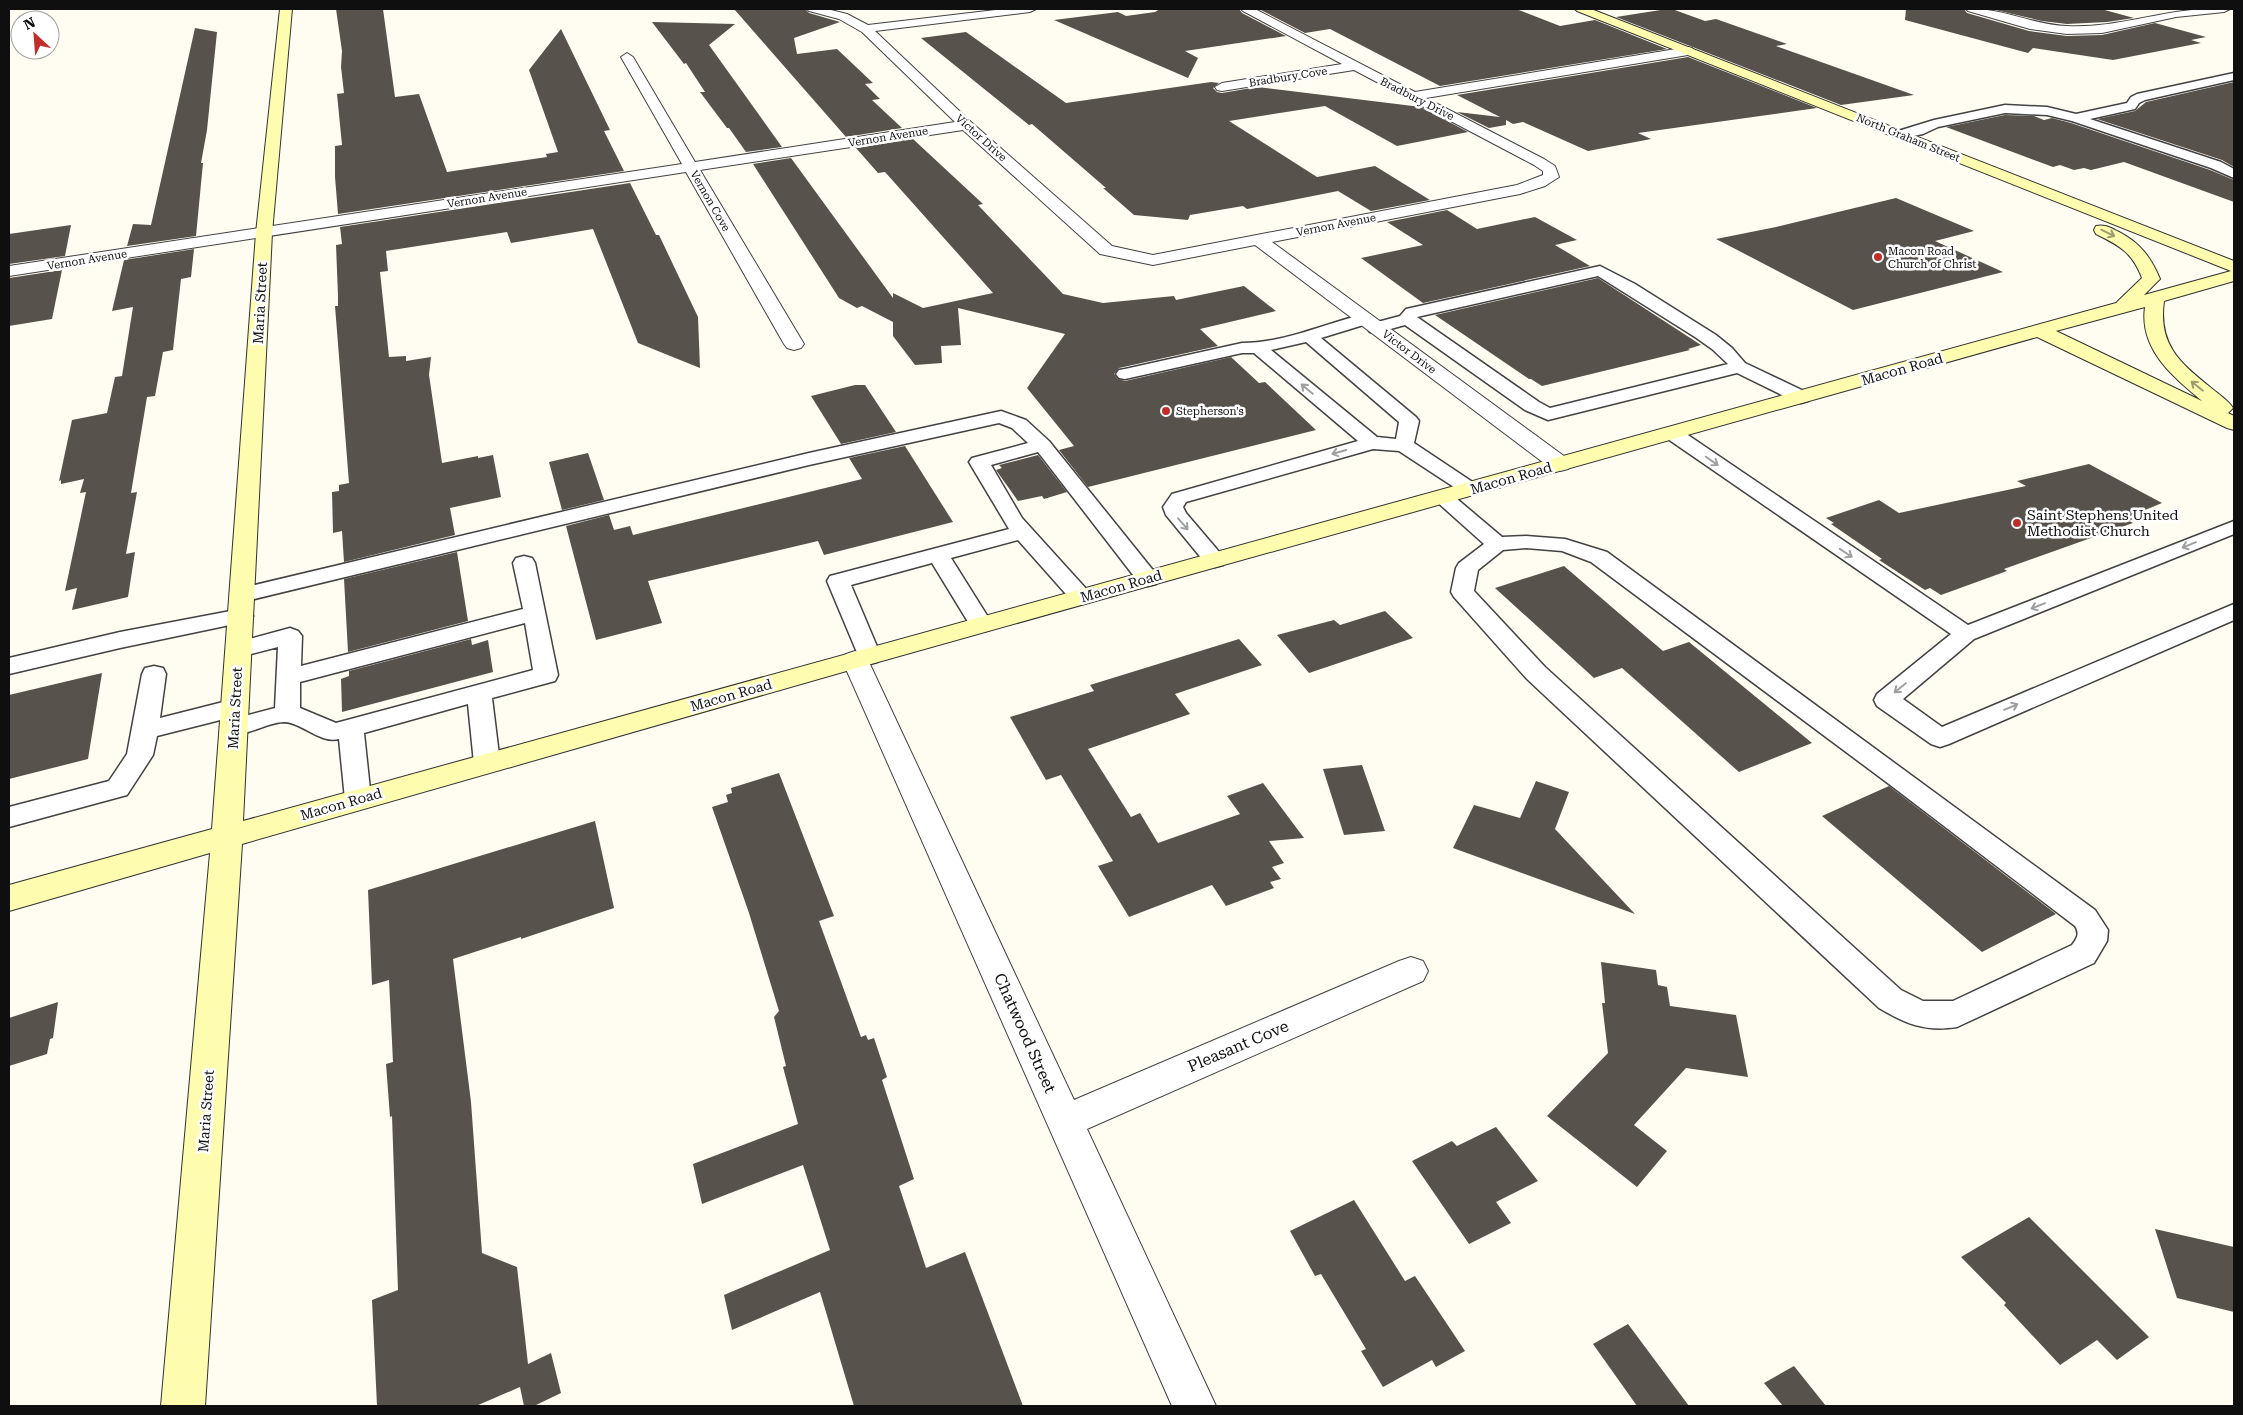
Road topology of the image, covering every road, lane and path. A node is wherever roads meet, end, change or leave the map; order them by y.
1 (286, 9) edge
2 (813, 9) edge
3 (1030, 9) edge
4 (1247, 9) edge
5 (1581, 9) edge
6 (1972, 9) edge
7 (2224, 9) edge
8 (866, 29) junction
9 (1688, 51) junction
10 (627, 57) dead end
11 (1354, 66) junction
12 (2234, 77) edge
13 (1222, 87) dead end
14 (1412, 96) junction
15 (2076, 118) junction
16 (966, 124) junction
17 (1900, 135) junction
18 (690, 167) junction
19 (2231, 169) edge
20 (1520, 189) joint
21 (2038, 190) junction
22 (264, 233) junction
23 (1258, 240) junction
24 (1153, 260) joint
25 (2234, 267) edge
26 (9, 272) edge
27 (2234, 276) edge
28 (2155, 299) junction
29 (2121, 308) junction
30 (1408, 318) junction
31 (1370, 324) junction
32 (2040, 331) junction
33 (1309, 336) junction
34 (794, 344) dead end
35 (1258, 348) junction
36 (1739, 367) junction
37 (1125, 374) dead end
38 (1801, 397) junction
39 (2234, 416) edge
40 (2234, 424) edge
41 (1672, 433) junction
42 (1372, 443) junction
43 (1042, 445) junction
44 (1404, 445) junction
45 (1560, 464) junction
46 (1470, 489) junction
47 (1443, 497) junction
48 (2234, 527) edge
49 (1023, 532) junction
50 (1498, 544) junction
51 (938, 555) junction
52 (1215, 560) junction
53 (524, 563) dead end
54 (1148, 579) junction
55 (1081, 597) junction
56 (242, 605) junction
57 (2234, 610) edge
58 (535, 613) junction
59 (981, 625) junction
60 (1966, 634) junction
61 (239, 648) junction
62 (862, 658) junction
63 (9, 666) edge
64 (154, 674) dead end
65 (288, 677) junction
66 (479, 694) junction
67 (287, 713) junction
68 (235, 717) junction
69 (351, 728) junction
70 (145, 730) junction
71 (487, 763) junction
72 (358, 800) junction
73 (9, 818) edge
74 (227, 836) junction
75 (9, 898) edge
76 (1411, 971) dead end
77 (1065, 1121) junction
78 (184, 1406) edge
79 (1194, 1406) edge

1 - 22 main road, Maria Street
2 - 8 street, Victor Drive
3 - 8 street
4 - 11 street, Bradbury Drive
5 - 9 main road, North Graham Street
6 - 7 street
8 - 16 street, Victor Drive
9 - 14 street
9 - 17 main road, North Graham Street
10 - 18 street, Vernon Cove
11 - 13 street, Bradbury Cove
11 - 14 street, Bradbury Drive
12 - 15 lane
14 - 20 street, Bradbury Drive
15 - 17 lane
15 - 19 lane
16 - 18 street, Vernon Avenue
16 - 24 street, Victor Drive
17 - 21 main road, North Graham Street
18 - 22 street, Vernon Avenue
18 - 34 street, Vernon Cove
20 - 23 street, Vernon Avenue
21 - 25 main road, North Graham Street
21 -> 29 main road
22 - 26 street, Vernon Avenue
22 - 56 main road, Maria Street
23 - 24 street, Vernon Avenue
23 - 31 street, Victor Drive
27 - 28 main road, Macon Road
28 - 29 main road, Macon Road
39 -> 28 main road
29 - 32 main road, Macon Road
30 - 31 lane
30 - 36 lane
30 - 36 lane
31 - 33 lane
31 - 45 street, Victor Drive
32 - 38 main road, Macon Road
32 - 40 main road
33 - 35 lane
33 - 44 lane
35 - 37 lane
42 -> 35 lane
36 - 38 lane
38 - 41 main road, Macon Road
41 - 45 main road, Macon Road
41 -> 60 lane
42 - 44 lane
42 -> 52 lane
43 - 49 lane
43 - 54 lane
43 - 56 lane
44 - 46 lane
45 - 46 main road, Macon Road
46 - 47 main road, Macon Road
47 - 50 lane
47 - 52 main road, Macon Road
48 -> 60 lane
49 - 51 lane
49 - 55 lane
50 - 50 lane
51 - 59 lane
51 - 62 lane
52 - 54 main road, Macon Road
53 - 58 lane
54 - 55 main road, Macon Road
55 - 59 main road, Macon Road
56 - 61 main road, Maria Street
56 - 63 lane
60 -> 57 lane
58 - 65 lane
58 - 66 lane
59 - 62 main road, Macon Road
61 - 65 lane
61 - 68 main road, Maria Street
62 - 71 main road, Macon Road
62 - 77 street, Chatwood Street
64 - 70 lane
65 - 67 lane
66 - 69 lane
66 - 71 lane
67 - 68 lane
67 - 69 lane
68 - 70 lane
68 - 74 main road, Maria Street
69 - 72 lane
70 - 73 lane
71 - 72 main road, Macon Road
72 - 74 main road, Macon Road
74 - 75 main road, Macon Road
74 - 78 main road, Maria Street
76 - 77 street, Pleasant Cove
77 - 79 street, Chatwood Street

